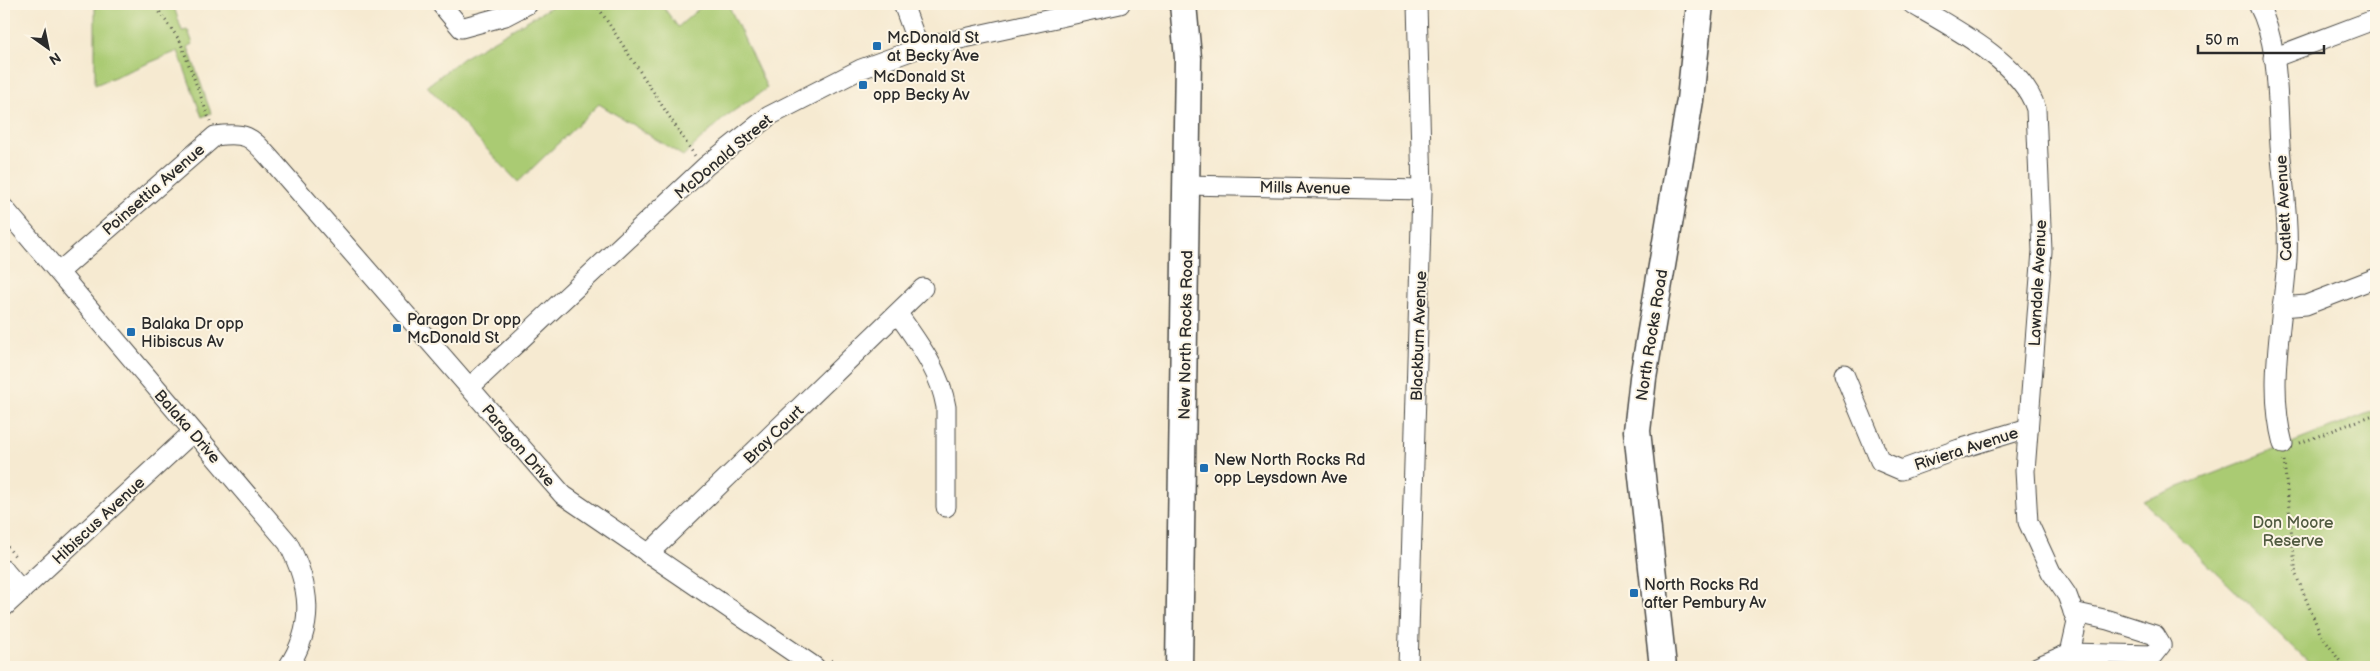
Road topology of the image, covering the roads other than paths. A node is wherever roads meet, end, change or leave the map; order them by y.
1 (442, 4) edge
2 (528, 4) edge
3 (903, 4) edge
4 (1120, 4) edge
5 (1183, 4) edge
6 (1417, 4) edge
7 (1700, 4) edge
8 (2258, 4) edge
9 (1915, 5) edge
10 (2376, 19) edge
11 (918, 48) junction
12 (2273, 58) junction
13 (275, 164) joint
14 (1187, 185) junction
15 (1422, 190) junction
16 (4, 208) edge
17 (59, 272) junction
18 (2376, 278) edge
19 (923, 288) dead end
20 (2282, 307) junction
21 (898, 314) junction
22 (1844, 374) dead end
23 (470, 387) junction
24 (2028, 428) junction
25 (193, 432) junction
26 (2282, 444) road end
27 (946, 507) dead end
28 (648, 554) junction
29 (4, 570) edge
30 (22, 590) junction
31 (4, 607) edge
32 (2073, 612) junction
33 (2070, 653) junction
34 (288, 667) edge
35 (815, 667) edge
36 (1179, 667) edge
37 (1408, 667) edge
38 (1662, 667) edge
39 (2037, 667) edge

1 - 2 street
3 - 11 street
4 - 11 street, McDonald Street
5 - 14 main road, New North Rocks Road
6 - 15 street, Blackburn Avenue
7 - 38 main road, North Rocks Road
8 - 12 street, Catlett Avenue
9 - 24 street, Lawndale Avenue
10 - 12 street
11 - 23 street, McDonald Street
12 - 20 street, Catlett Avenue
13 - 17 street, Poinsettia Avenue
13 - 23 street, Paragon Drive
14 - 15 street, Mills Avenue
14 - 36 main road, New North Rocks Road
15 - 37 street, Blackburn Avenue
16 - 17 street, Balaka Drive
17 - 25 street, Balaka Drive
18 - 20 street
19 - 21 street, Bray Court
20 - 26 street, Catlett Avenue
21 - 27 street
21 - 28 street, Bray Court
22 - 24 street, Riviera Avenue
23 - 28 street, Paragon Drive
24 - 32 street, Lawndale Avenue
25 - 30 street, Hibiscus Avenue
25 - 34 street, Balaka Drive
28 - 35 street, Paragon Drive
29 - 30 street
30 - 31 street, Hibiscus Avenue
32 - 33 street, Lawndale Avenue
32 - 33 street
33 - 39 street

